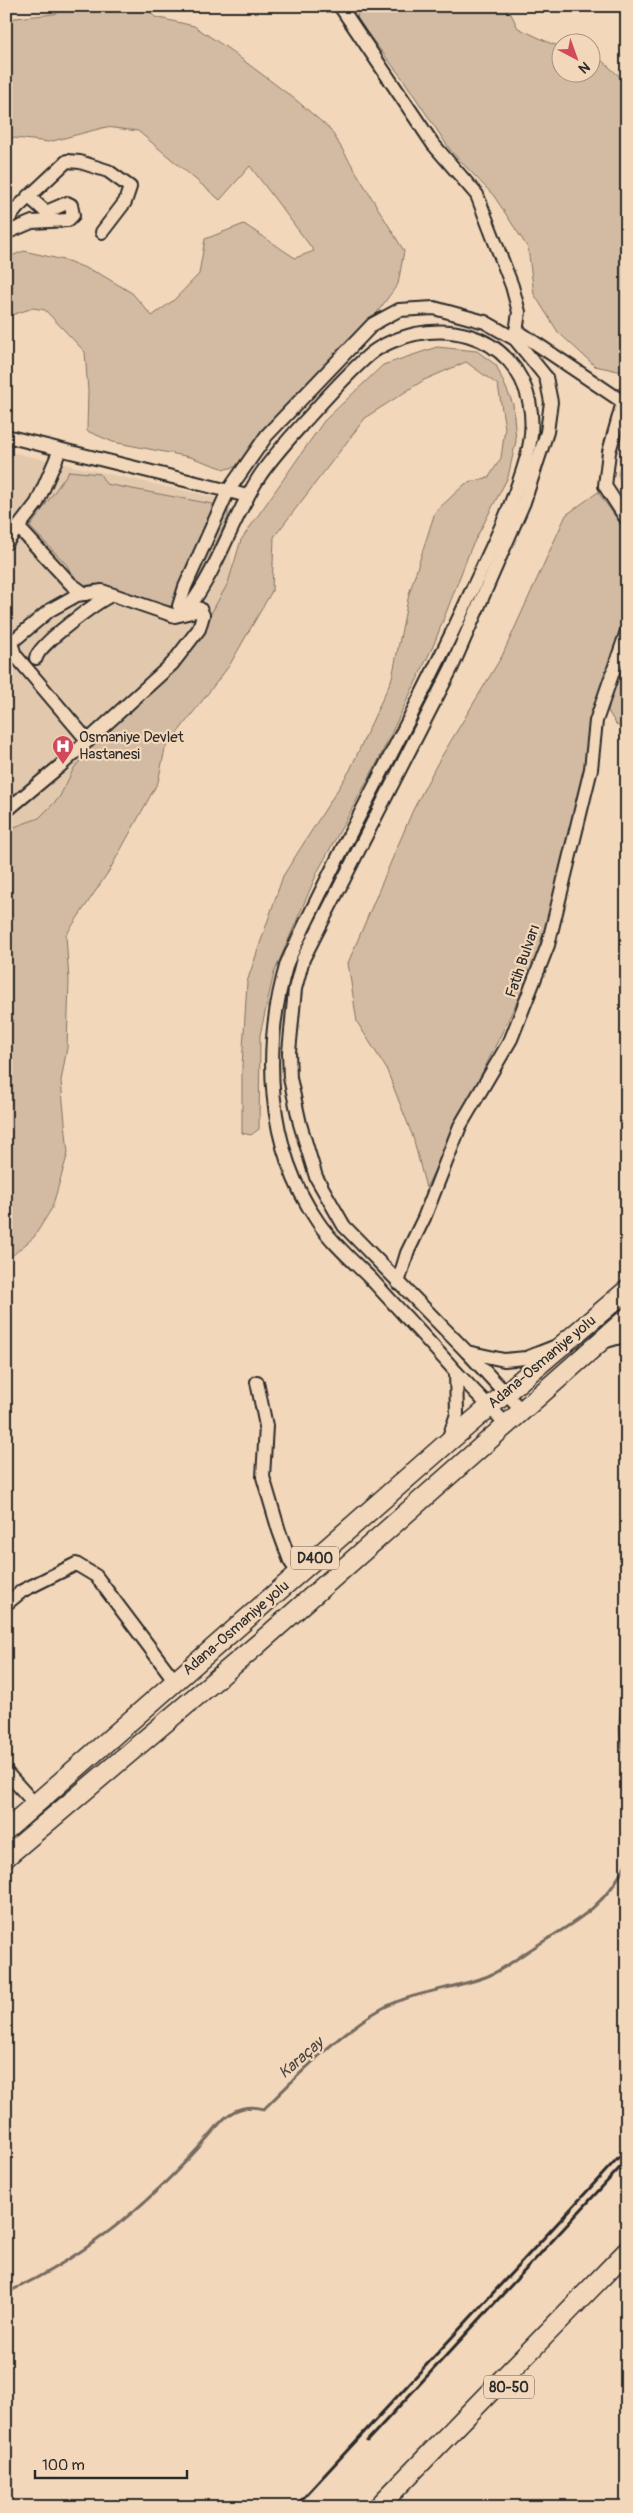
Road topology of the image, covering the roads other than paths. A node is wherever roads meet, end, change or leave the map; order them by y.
1 (340, 6) edge
2 (28, 196) junction
3 (6, 222) edge
4 (102, 232) dead end
5 (6, 233) edge
6 (515, 334) junction
7 (625, 399) edge
8 (6, 436) edge
9 (60, 450) junction
10 (228, 491) junction
11 (246, 500) junction
12 (627, 520) edge
13 (18, 528) junction
14 (6, 543) edge
15 (86, 594) junction
16 (112, 595) junction
17 (200, 609) junction
18 (627, 632) edge
19 (9, 645) edge
20 (36, 658) dead end
21 (88, 741) junction
22 (6, 811) edge
23 (398, 1283) junction
24 (627, 1290) edge
25 (627, 1318) edge
26 (627, 1335) edge
27 (568, 1341) junction
28 (598, 1343) junction
29 (467, 1352) junction
30 (456, 1372) junction
31 (256, 1382) dead end
32 (506, 1392) junction
33 (489, 1407) junction
34 (521, 1410) junction
35 (506, 1424) junction
36 (447, 1443) junction
37 (298, 1573) junction
38 (6, 1604) edge
39 (175, 1681) junction
40 (6, 1772) edge
41 (35, 1804) junction
42 (6, 1830) edge
43 (6, 1857) edge
44 (627, 2251) edge
45 (627, 2267) edge
46 (378, 2507) edge
47 (392, 2507) edge

1 - 6 street
2 - 3 street
2 - 4 street
2 - 5 street
6 - 7 street
6 - 10 street
6 - 23 street
7 - 12 street
8 - 9 street
9 - 10 street
9 - 13 street
10 - 11 street
10 - 17 street
11 - 17 street
11 - 30 street
13 - 14 street
13 - 15 street
15 - 16 street
15 - 19 street
16 - 17 street
16 - 20 street
17 - 21 street
18 - 23 street, Fatih Bulvarı
19 - 21 street
21 - 22 street
23 - 29 street
24 - 27 highway, Adana-Osmaniye yolu / D400
25 - 28 highway, Adana-Osmaniye yolu / D400
26 - 28 street
27 - 29 street
27 - 32 highway, Adana-Osmaniye yolu / D400
28 - 34 highway, Adana-Osmaniye yolu / D400
29 - 32 street
30 - 33 street
30 - 36 street
31 - 37 street
32 - 33 highway, Adana-Osmaniye yolu / D400
32 - 34 street
33 - 35 street
33 - 36 highway, Adana-Osmaniye yolu / D400
34 - 35 highway, Adana-Osmaniye yolu / D400
35 - 43 highway, Adana-Osmaniye yolu / D400
36 - 37 highway, Adana-Osmaniye yolu / D400
37 - 39 highway, Adana-Osmaniye yolu / D400
38 - 39 street
39 - 41 highway, Adana-Osmaniye yolu / D400
40 - 41 street
41 - 42 highway, Adana-Osmaniye yolu / D400
44 - 46 highway
45 - 47 highway, 80-50

